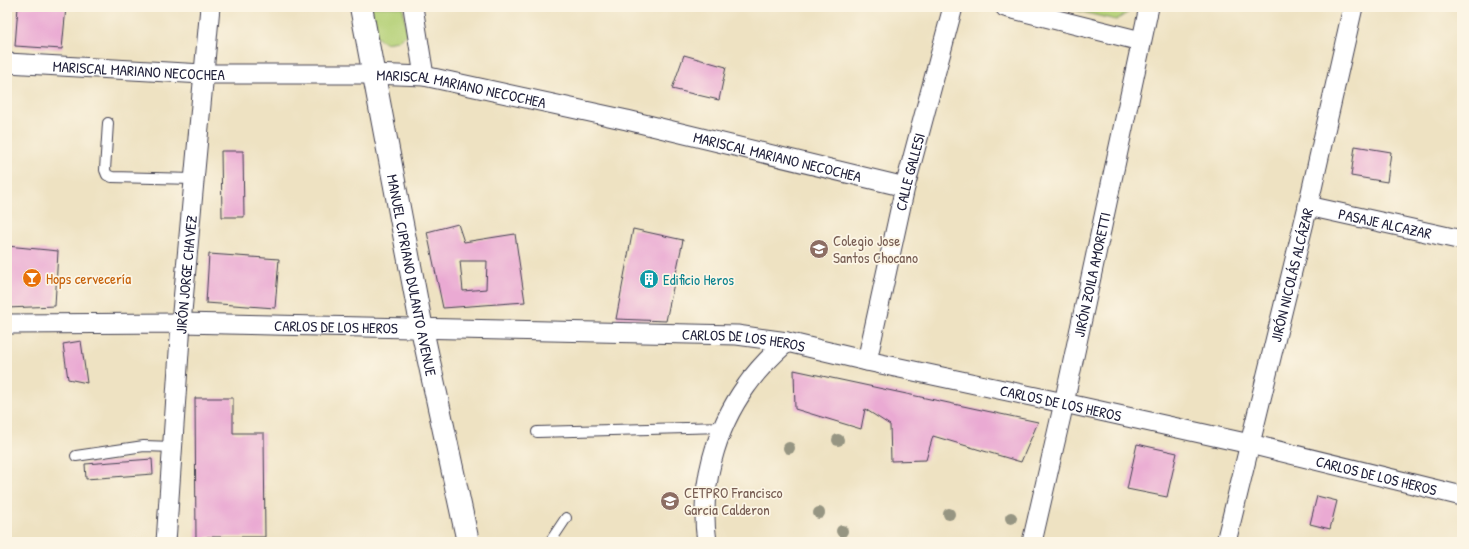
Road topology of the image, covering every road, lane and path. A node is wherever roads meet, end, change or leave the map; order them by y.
1 (210, 7) edge
2 (360, 7) edge
3 (413, 7) edge
4 (953, 7) edge
5 (1005, 7) edge
6 (1149, 7) edge
7 (1352, 7) edge
8 (1140, 41) junction
9 (7, 62) edge
10 (203, 74) junction
11 (372, 74) junction
12 (424, 76) junction
13 (108, 123) dead end
14 (194, 179) junction
15 (905, 187) junction
16 (1308, 206) junction
17 (1462, 240) edge
18 (7, 324) edge
19 (182, 324) junction
20 (422, 329) junction
21 (786, 342) junction
22 (867, 361) junction
23 (1064, 402) junction
24 (723, 427) junction
25 (537, 432) dead end
26 (1250, 444) junction
27 (173, 447) junction
28 (76, 456) dead end
29 (1462, 496) edge
30 (566, 518) dead end
31 (166, 542) edge
32 (468, 542) edge
33 (550, 542) edge
34 (708, 542) edge
35 (1032, 542) edge
36 (1226, 542) edge

1 - 10 street, JIRÓN JORGE CHAVEZ
2 - 11 street, MANUEL CIPRIANO DULANTO AVENUE
3 - 12 street
4 - 15 street, CALLE GALLESI
5 - 8 street
6 - 8 street, JIRÓN ZOILA AMORETTI
7 - 16 street, JIRÓN NICOLÁS ALCÁZAR
8 - 23 street, JIRÓN ZOILA AMORETTI
9 - 10 street, MARISCAL MARIANO NECOCHEA
10 - 11 street, MARISCAL MARIANO NECOCHEA
10 - 14 street, JIRÓN JORGE CHAVEZ
11 - 12 street, MARISCAL MARIANO NECOCHEA
11 - 20 street, MANUEL CIPRIANO DULANTO AVENUE
12 - 15 street, MARISCAL MARIANO NECOCHEA
13 - 14 lane
14 - 19 street, JIRÓN JORGE CHAVEZ
15 - 22 street, CALLE GALLESI
16 - 17 street, PASAJE ALCAZAR
16 - 26 street, JIRÓN NICOLÁS ALCÁZAR
18 - 19 street, CARLOS DE LOS HEROS
19 - 20 street, CARLOS DE LOS HEROS
19 - 27 street, JIRÓN JORGE CHAVEZ
20 - 21 street, CARLOS DE LOS HEROS
20 - 32 street, MANUEL CIPRIANO DULANTO AVENUE
21 - 22 street, CARLOS DE LOS HEROS
21 - 24 street
22 - 23 street, CARLOS DE LOS HEROS
23 - 26 street, CARLOS DE LOS HEROS
23 - 35 street, JIRÓN ZOILA AMORETTI
24 - 25 lane
24 - 34 street
26 - 29 street, CARLOS DE LOS HEROS
26 - 36 street, JIRÓN NICOLÁS ALCÁZAR
27 - 28 lane
27 - 31 street, JIRÓN JORGE CHAVEZ
30 - 33 lane

